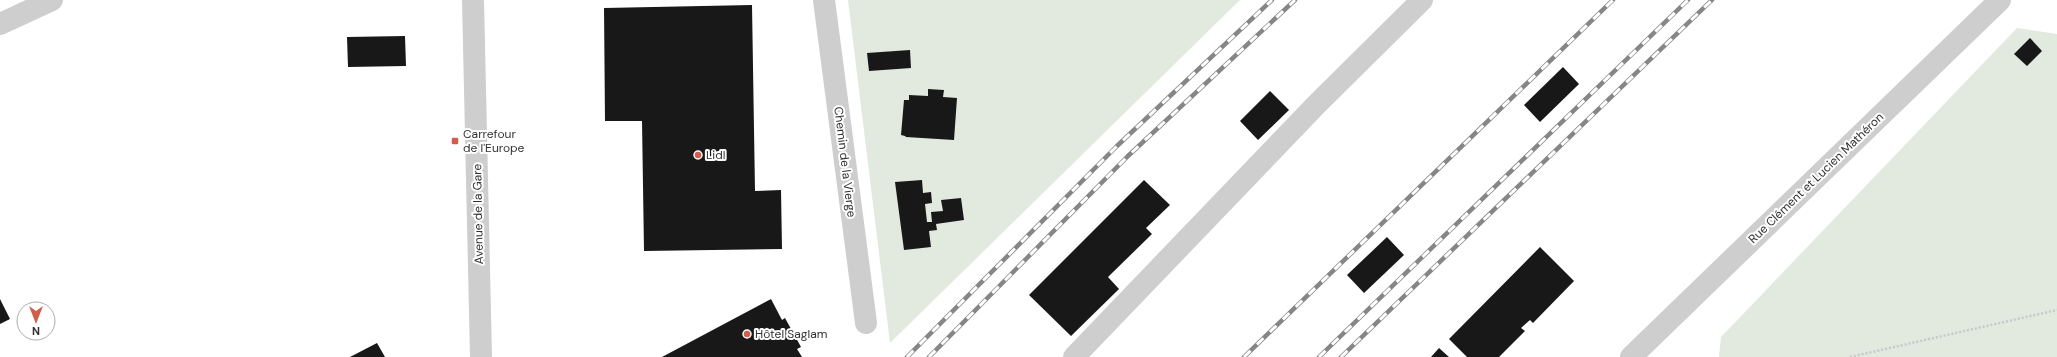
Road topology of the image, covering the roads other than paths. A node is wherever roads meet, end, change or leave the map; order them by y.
1 (52, 0) edge
2 (473, 0) edge
3 (824, 0) edge
4 (1422, 0) edge
5 (2000, 0) edge
6 (0, 24) edge
7 (866, 323) dead end
8 (481, 357) edge
9 (1074, 357) edge
10 (1631, 357) edge

1 - 6 street
2 - 8 street, Avenue de la Gare
3 - 7 street, Chemin de la Vierge
4 - 9 street
5 - 10 street, Rue Clément et Lucien Mathéron

